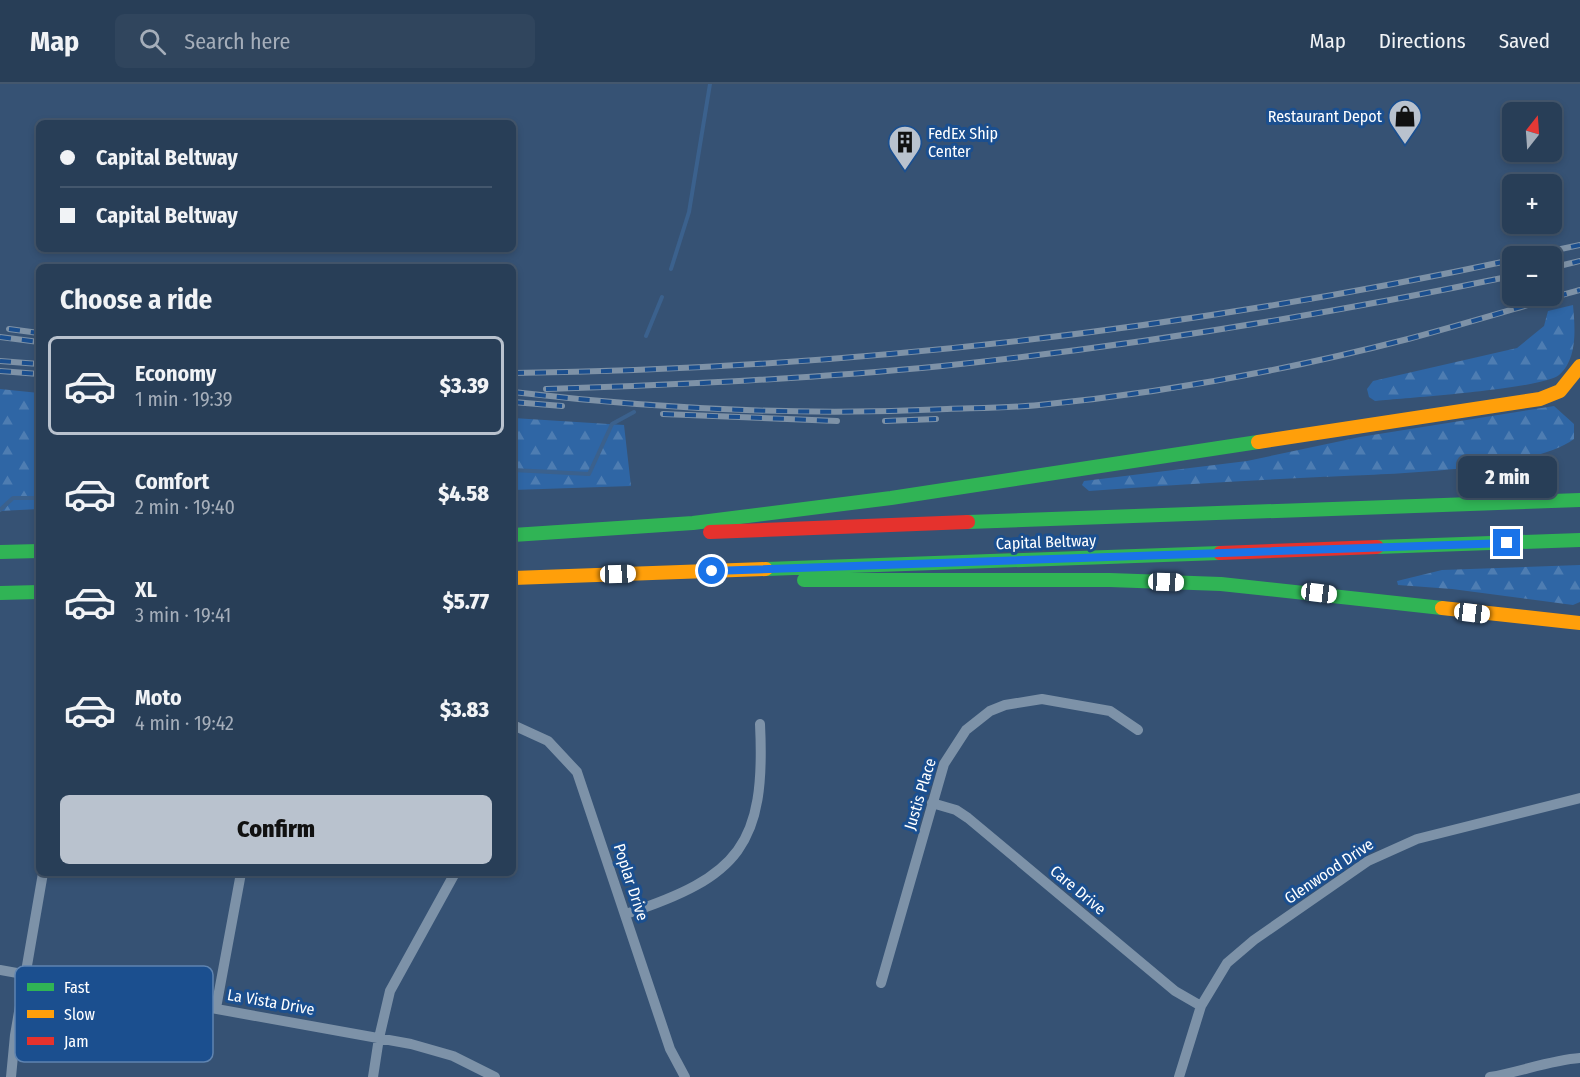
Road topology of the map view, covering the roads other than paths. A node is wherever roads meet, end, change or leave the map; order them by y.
1 (1580, 366) edge
2 (1576, 500) edge
3 (516, 536) edge
4 (516, 536) edge
5 (1578, 541) edge
6 (36, 551) edge
7 (0, 552) edge
8 (594, 575) junction
9 (516, 578) edge
10 (36, 592) edge
11 (0, 593) edge
12 (1580, 623) edge
13 (760, 724) dead end
14 (516, 726) edge
15 (1138, 730) dead end
16 (1580, 798) edge
17 (932, 804) junction
18 (42, 876) edge
19 (240, 876) edge
20 (454, 876) edge
21 (626, 914) junction
22 (26, 966) edge
23 (0, 969) edge
24 (15, 972) edge
25 (881, 982) dead end
26 (1202, 1006) junction
27 (213, 1007) edge
28 (216, 1008) junction
29 (379, 1038) junction
30 (15, 1045) edge
31 (1580, 1058) edge
32 (11, 1077) edge
33 (373, 1077) edge
34 (495, 1077) edge
35 (685, 1077) edge
36 (1179, 1077) edge
37 (1490, 1077) edge

1 - 3 highway
2 - 4 highway, Capital Beltway
5 - 8 highway, Capital Beltway
6 - 7 highway
8 - 9 highway, Capital Beltway
8 - 12 highway
10 - 11 highway
13 - 21 street
14 - 21 street, Poplar Drive
15 - 17 street, Justis Place
16 - 26 street, Glenwood Drive
17 - 25 street, Justis Place
17 - 26 street, Care Drive
18 - 22 street
19 - 28 street
20 - 29 street
21 - 35 street, Poplar Drive
23 - 24 street, La Vista Drive
26 - 36 street, Glenwood Drive
27 - 28 street, La Vista Drive
28 - 29 street, La Vista Drive
29 - 33 street
29 - 34 street, La Vista Drive
30 - 32 street
31 - 37 street

